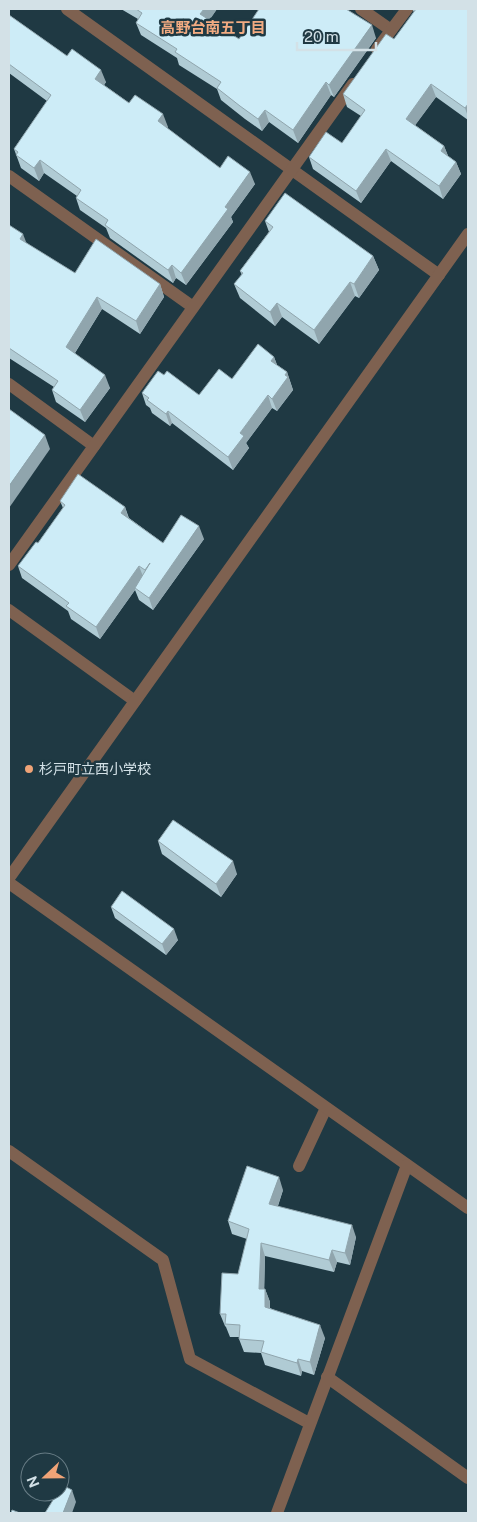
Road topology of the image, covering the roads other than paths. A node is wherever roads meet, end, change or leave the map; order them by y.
1 (67, 9) edge
2 (361, 9) edge
3 (406, 9) edge
4 (391, 30) junction
5 (369, 61) edge
6 (358, 77) edge
7 (291, 170) junction
8 (9, 176) edge
9 (468, 234) edge
10 (439, 275) junction
11 (193, 307) junction
12 (9, 384) edge
13 (94, 446) junction
14 (9, 565) edge
15 (9, 610) edge
16 (135, 701) junction
17 (9, 878) edge
18 (9, 883) edge
19 (326, 1108) junction
20 (9, 1151) edge
21 (407, 1165) junction
22 (299, 1166) dead end
23 (468, 1208) edge
24 (327, 1378) junction
25 (310, 1423) junction
26 (468, 1478) edge
27 (277, 1513) edge

1 - 7 street
2 - 4 street
3 - 4 street
4 - 5 street
6 - 7 street
7 - 10 street
7 - 11 street
8 - 11 street
9 - 10 street
10 - 16 street
11 - 13 street
12 - 13 street
13 - 14 street
15 - 16 street
16 - 17 street
18 - 19 street
19 - 21 street
19 - 22 street
20 - 25 street
21 - 23 street
21 - 24 street
24 - 25 street
24 - 26 street
25 - 27 street

